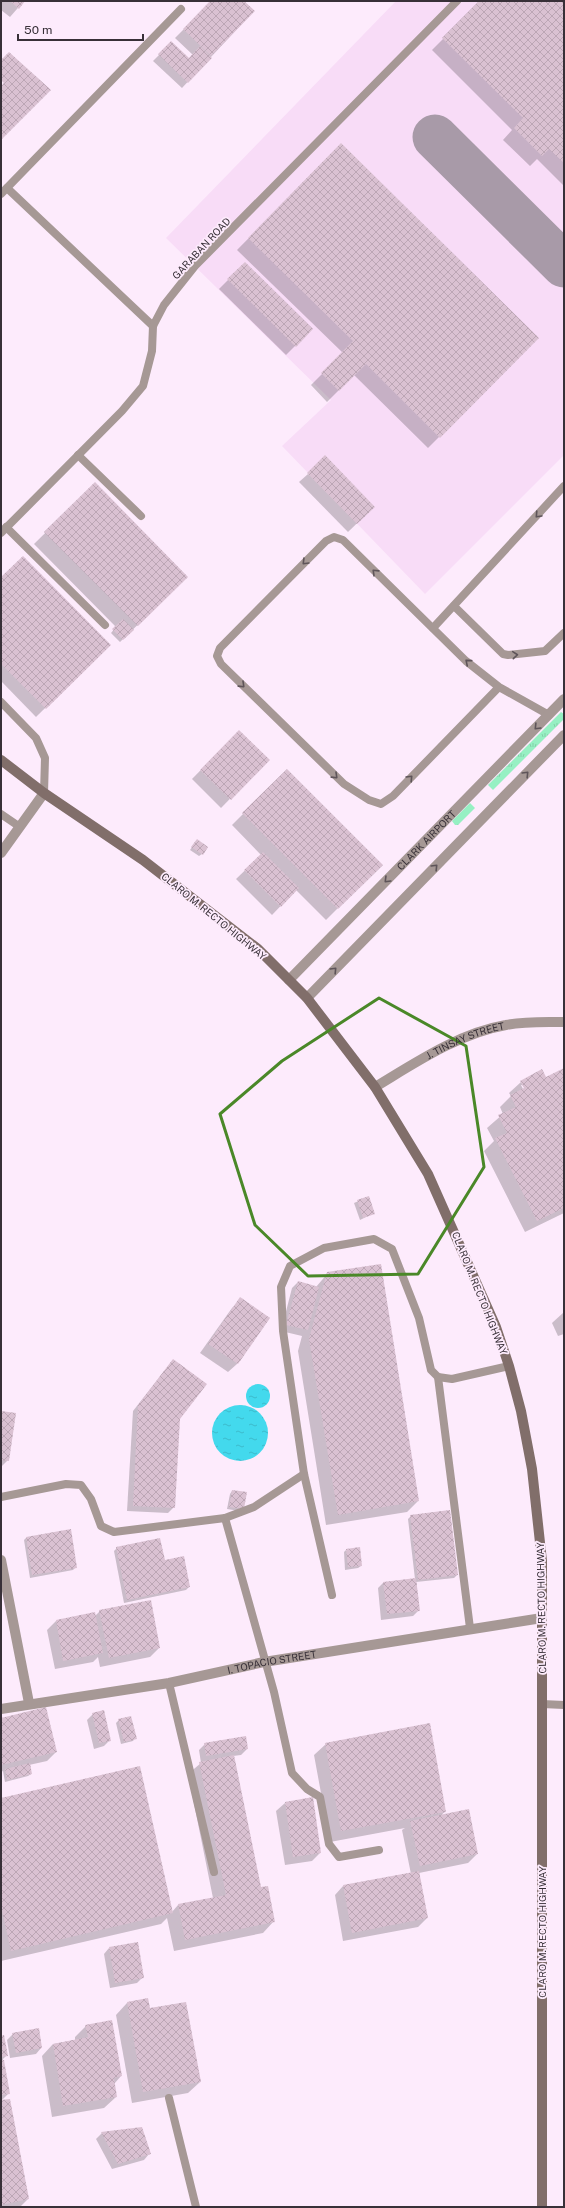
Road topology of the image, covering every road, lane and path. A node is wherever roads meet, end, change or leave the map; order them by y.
1 (457, 1) edge
2 (181, 9) dead end
3 (4, 191) edge
4 (153, 326) junction
5 (78, 455) junction
6 (564, 486) edge
7 (141, 516) dead end
8 (4, 530) edge
9 (454, 606) junction
10 (105, 625) dead end
11 (433, 628) junction
12 (564, 633) edge
13 (499, 686) junction
14 (564, 700) edge
15 (1, 702) edge
16 (549, 715) junction
17 (564, 735) edge
18 (1, 760) edge
19 (44, 793) junction
20 (1, 814) edge
21 (20, 828) junction
22 (1, 853) edge
23 (288, 980) junction
24 (307, 998) junction
25 (564, 1022) edge
26 (375, 1087) junction
27 (509, 1366) junction
28 (438, 1378) junction
29 (304, 1474) junction
30 (1, 1497) edge
31 (225, 1518) junction
32 (1, 1560) edge
33 (332, 1595) dead end
34 (542, 1618) junction
35 (470, 1628) junction
36 (264, 1662) junction
37 (169, 1683) junction
38 (29, 1703) junction
39 (542, 1704) junction
40 (564, 1705) edge
41 (1, 1709) edge
42 (379, 1850) dead end
43 (214, 1872) dead end
44 (169, 2098) dead end
45 (196, 2207) edge
46 (542, 2207) edge

1 - 4 lane, GARABAN ROAD
2 - 3 lane
3 - 4 lane
4 - 5 lane, GARABAN ROAD
5 - 7 lane
5 - 8 lane, GARABAN ROAD
6 -> 9 lane
8 - 10 lane
9 - 11 lane
9 -> 12 lane
13 -> 11 lane
11 -> 13 lane
13 - 16 lane
14 - 16 street, CLARK AIRPORT
15 - 19 lane
16 -> 23 street, CLARK AIRPORT
24 -> 17 street
18 - 19 main road, CLARO M. RECTO HIGHWAY
19 - 21 street
19 - 23 main road, CLARO M. RECTO HIGHWAY
20 - 21 lane
21 - 22 street
23 - 24 main road, CLARO M. RECTO HIGHWAY
24 - 26 main road, CLARO M. RECTO HIGHWAY
25 - 26 street, J. TINSAY STREET
26 - 27 main road, CLARO M. RECTO HIGHWAY
27 - 28 lane
27 - 34 main road, CLARO M. RECTO HIGHWAY
28 - 29 lane
28 - 35 lane
29 - 31 lane
29 - 33 lane
30 - 31 lane
31 - 36 lane
32 - 38 street
34 - 35 street, I. TOPACIO STREET
34 - 39 main road, CLARO M. RECTO HIGHWAY
35 - 36 street, I. TOPACIO STREET
36 - 37 street, I. TOPACIO STREET
36 - 42 lane
37 - 38 street, I. TOPACIO STREET
37 - 43 lane
38 - 41 street, I. TOPACIO STREET
39 - 40 lane
39 - 46 main road, CLARO M. RECTO HIGHWAY
44 - 45 lane

